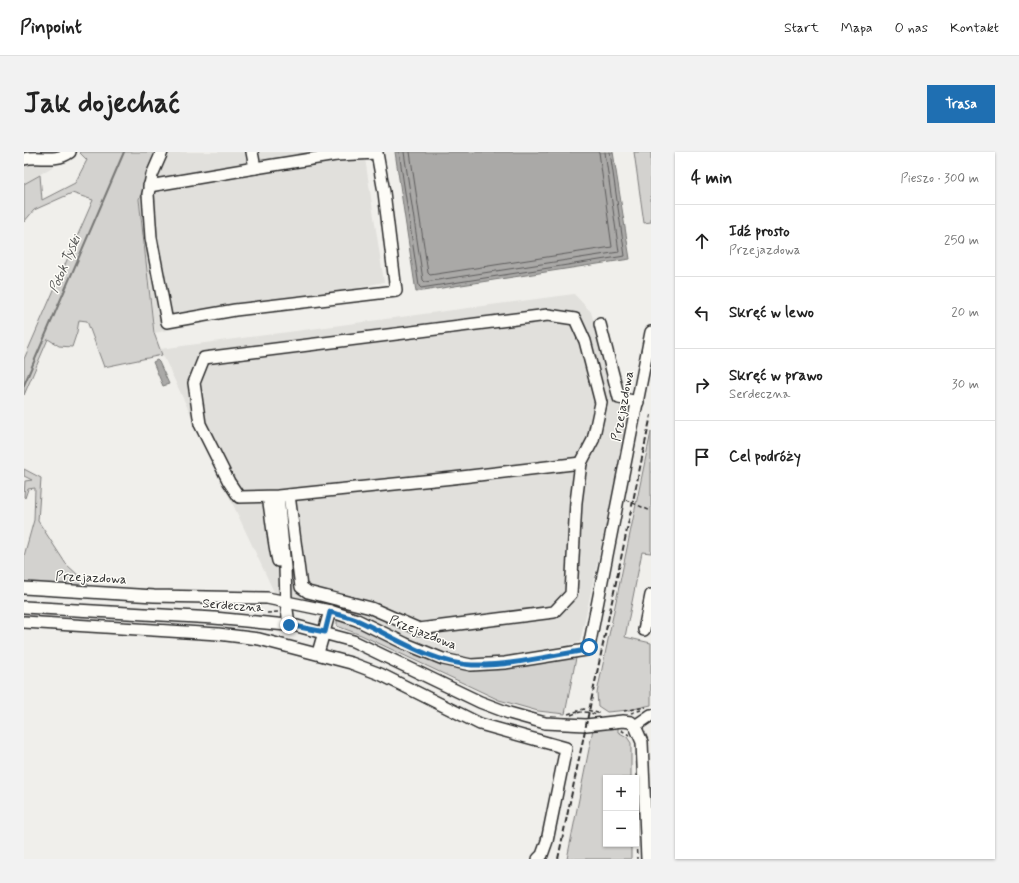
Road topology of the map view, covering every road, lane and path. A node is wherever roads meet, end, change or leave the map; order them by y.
1 (70, 152) edge
2 (162, 152) edge
3 (252, 152) edge
4 (336, 153) edge
5 (24, 158) edge
6 (255, 168) junction
7 (149, 186) junction
8 (600, 324) dead end
9 (651, 332) edge
10 (638, 402) junction
11 (581, 463) junction
12 (278, 496) junction
13 (619, 497) junction
14 (651, 511) edge
15 (24, 588) edge
16 (651, 595) edge
17 (286, 602) junction
18 (24, 608) edge
19 (330, 612) junction
20 (288, 613) junction
21 (261, 614) dead end
22 (24, 622) edge
23 (289, 625) junction
24 (644, 630) dead end
25 (325, 632) junction
26 (318, 653) junction
27 (651, 706) edge
28 (602, 714) dead end
29 (651, 715) edge
30 (566, 716) dead end
31 (620, 717) junction
32 (635, 726) junction
33 (630, 737) dead end
34 (637, 847) edge
35 (538, 859) edge
36 (637, 859) edge
37 (647, 859) edge

1 - 5 street
2 - 7 street
3 - 6 street
4 - 6 street
4 - 7 street
6 - 7 street
8 - 10 street
9 - 10 street, Przejazdowa
10 - 13 street, Przejazdowa
11 - 12 street
11 - 12 street
11 - 12 street
12 - 17 street
13 - 14 path
13 - 19 street, Przejazdowa
15 - 17 street, Przejazdowa
16 - 24 street
17 - 19 street, Przejazdowa
17 - 20 street
18 - 23 street, Serdeczna
19 - 25 street
20 - 21 path
20 - 23 street
22 - 26 street
23 - 25 street, Serdeczna
25 - 26 street
25 - 31 street, Serdeczna
26 - 35 street
27 - 31 path
28 - 30 path
29 - 32 street
31 - 32 street, Serdeczna
31 - 33 path
32 - 37 street
34 - 36 path

